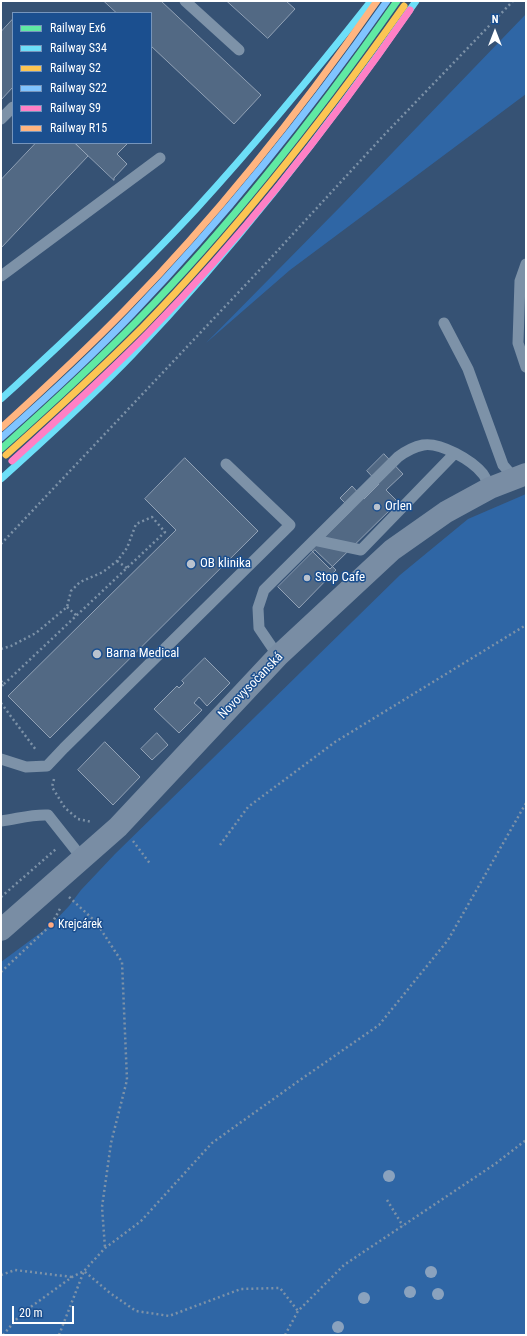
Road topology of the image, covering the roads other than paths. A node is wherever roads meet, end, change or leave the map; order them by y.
1 (185, 1) edge
2 (239, 50) dead end
3 (12, 108) edge
4 (1, 119) edge
5 (160, 158) dead end
6 (526, 264) edge
7 (1, 276) edge
8 (444, 323) dead end
9 (526, 367) edge
10 (455, 453) junction
11 (226, 464) dead end
12 (520, 476) edge
13 (490, 488) junction
14 (314, 540) junction
15 (278, 656) junction
16 (1, 759) edge
17 (1, 821) edge
18 (82, 858) junction
19 (1, 930) edge

1 - 2 lane
3 - 4 lane
5 - 7 lane
6 - 9 lane
8 - 12 lane
10 - 13 lane
10 - 14 lane
10 - 14 lane
11 - 16 lane
12 - 13 main road, Novovysočanská
13 - 15 main road, Novovysočanská
14 - 15 lane
15 - 18 main road, Novovysočanská
17 - 18 lane
18 - 19 main road, Novovysočanská

